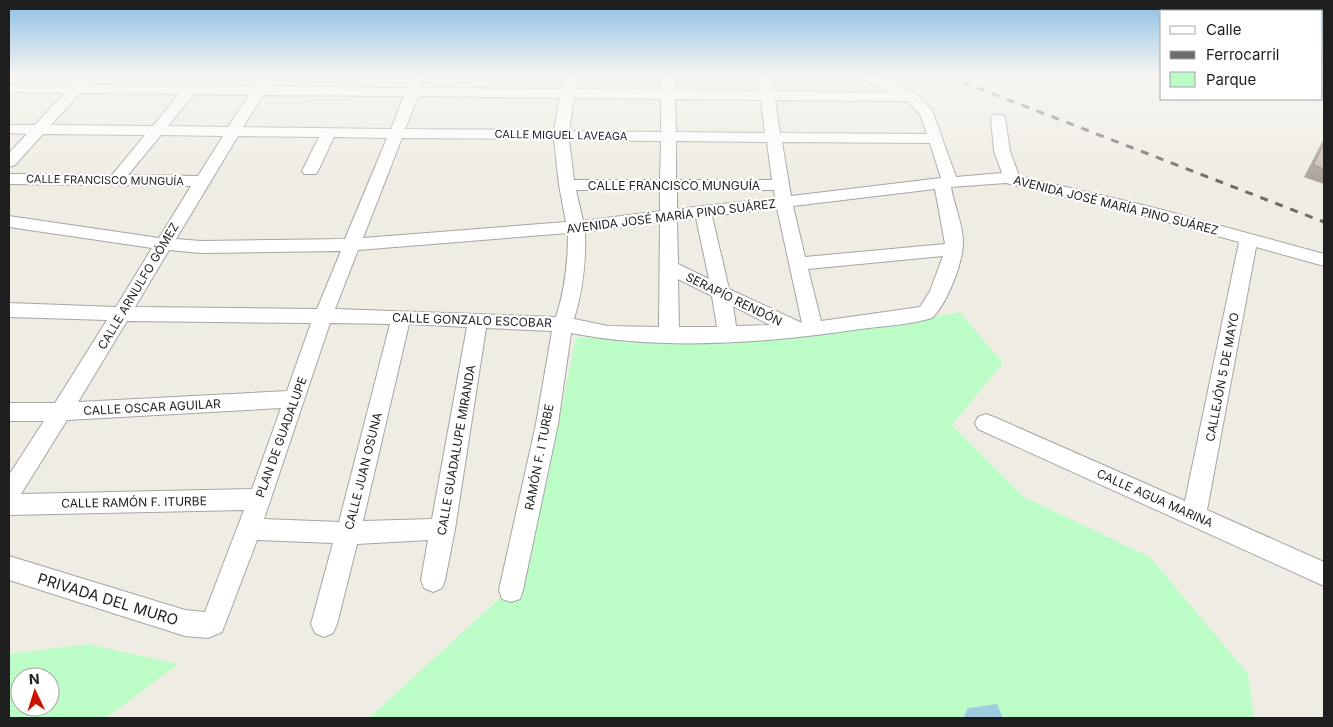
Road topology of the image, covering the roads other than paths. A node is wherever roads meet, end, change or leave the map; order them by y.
1 (57, 110) edge
2 (174, 110) edge
3 (246, 110) edge
4 (406, 110) edge
5 (566, 110) edge
6 (668, 110) edge
7 (769, 110) edge
8 (924, 110) edge
9 (998, 118) dead end
10 (9, 128) edge
11 (40, 129) junction
12 (157, 130) junction
13 (233, 131) junction
14 (329, 132) junction
15 (396, 133) junction
16 (561, 135) junction
17 (669, 136) junction
18 (774, 137) junction
19 (934, 139) junction
20 (9, 162) edge
21 (310, 171) dead end
22 (9, 179) edge
23 (1012, 179) junction
24 (116, 180) junction
25 (202, 181) junction
26 (955, 182) junction
27 (669, 185) junction
28 (566, 186) junction
29 (782, 194) junction
30 (703, 212) junction
31 (669, 217) junction
32 (9, 221) edge
33 (576, 227) junction
34 (1249, 238) junction
35 (164, 244) junction
36 (351, 245) junction
37 (952, 249) junction
38 (1324, 260) edge
39 (798, 264) junction
40 (669, 267) junction
41 (722, 292) junction
42 (9, 310) edge
43 (121, 314) junction
44 (400, 316) junction
45 (324, 317) junction
46 (478, 320) junction
47 (563, 324) junction
48 (806, 330) junction
49 (728, 334) junction
50 (669, 335) junction
51 (295, 399) junction
52 (9, 412) edge
53 (61, 412) junction
54 (986, 423) dead end
55 (9, 494) edge
56 (259, 499) junction
57 (9, 505) edge
58 (1194, 516) junction
59 (249, 529) junction
60 (443, 529) junction
61 (348, 533) junction
62 (9, 568) edge
63 (1324, 574) edge
64 (433, 580) dead end
65 (511, 590) dead end
66 (324, 624) dead end
67 (208, 625) joint

1 - 11 street
2 - 12 street
3 - 13 street, CALLE ARNULFO GÓMEZ
4 - 15 street, PLAN DE GUADALUPE
5 - 16 street, RAMÓN F. I TURBE
6 - 17 street
7 - 18 street
8 - 19 street
9 - 23 street
10 - 11 street, CALLE MIGUEL LAVEAGA
11 - 12 street, CALLE MIGUEL LAVEAGA
11 - 20 street
12 - 13 street, CALLE MIGUEL LAVEAGA
12 - 24 street
13 - 14 street, CALLE MIGUEL LAVEAGA
13 - 25 street, CALLE ARNULFO GÓMEZ
14 - 15 street, CALLE MIGUEL LAVEAGA
14 - 21 street
15 - 16 street, CALLE MIGUEL LAVEAGA
15 - 36 street, PLAN DE GUADALUPE
16 - 17 street, CALLE MIGUEL LAVEAGA
16 - 28 street, RAMÓN F. I TURBE
17 - 18 street, CALLE MIGUEL LAVEAGA
17 - 27 street
18 - 19 street, CALLE MIGUEL LAVEAGA
18 - 29 street
19 - 26 street
22 - 24 street, CALLE FRANCISCO MUNGUÍA
23 - 26 street, AVENIDA JOSÉ MARÍA PINO SUÁREZ
23 - 34 street, AVENIDA JOSÉ MARÍA PINO SUÁREZ
24 - 25 street, CALLE FRANCISCO MUNGUÍA
25 - 35 street, CALLE ARNULFO GÓMEZ
26 - 29 street, AVENIDA JOSÉ MARÍA PINO SUÁREZ
26 - 37 street
27 - 28 street, CALLE FRANCISCO MUNGUÍA
27 - 29 street, CALLE FRANCISCO MUNGUÍA
27 - 31 street
28 - 33 street, RAMÓN F. I TURBE
29 - 30 street, AVENIDA JOSÉ MARÍA PINO SUÁREZ
29 - 39 street
30 - 31 street, AVENIDA JOSÉ MARÍA PINO SUÁREZ
30 - 41 street
31 - 33 street, AVENIDA JOSÉ MARÍA PINO SUÁREZ
31 - 40 street
32 - 35 street, AVENIDA JOSÉ MARÍA PINO SUÁREZ
33 - 36 street, AVENIDA JOSÉ MARÍA PINO SUÁREZ
33 - 47 street, RAMÓN F. I TURBE
34 - 38 street, AVENIDA JOSÉ MARÍA PINO SUÁREZ
34 - 58 street, CALLEJÓN 5 DE MAYO
35 - 36 street, AVENIDA JOSÉ MARÍA PINO SUÁREZ
35 - 43 street, CALLE ARNULFO GÓMEZ
36 - 45 street, PLAN DE GUADALUPE
37 - 39 street
37 - 48 street, CALLE GONZALO ESCOBAR
39 - 48 street
40 - 41 street, SERAPÍO RENDÓN
40 - 50 street
41 - 48 street, SERAPÍO RENDÓN
41 - 49 street
42 - 43 street, CALLE GONZALO ESCOBAR
43 - 45 street, CALLE GONZALO ESCOBAR
43 - 53 street, CALLE ARNULFO GÓMEZ
44 - 45 street, CALLE GONZALO ESCOBAR
44 - 46 street, CALLE GONZALO ESCOBAR
44 - 61 street, CALLE JUAN OSUNA
45 - 51 street, PLAN DE GUADALUPE
46 - 47 street, CALLE GONZALO ESCOBAR
46 - 60 street, CALLE GUADALUPE MIRANDA
47 - 50 street, CALLE GONZALO ESCOBAR
47 - 65 street, RAMÓN F. I TURBE
48 - 49 street, CALLE GONZALO ESCOBAR
49 - 50 street, CALLE GONZALO ESCOBAR
51 - 53 street, CALLE OSCAR AGUILAR
51 - 56 street, PLAN DE GUADALUPE
52 - 53 street, CALLE OSCAR AGUILAR
53 - 55 street, CALLE ARNULFO GÓMEZ
54 - 58 street, CALLE AGUA MARINA
56 - 57 street, CALLE RAMÓN F. ITURBE
56 - 59 street, PLAN DE GUADALUPE
58 - 63 street, CALLE AGUA MARINA
59 - 61 street
59 - 67 street, PLAN DE GUADALUPE
60 - 61 street
60 - 64 street, CALLE GUADALUPE MIRANDA
61 - 66 street, CALLE JUAN OSUNA
62 - 67 street, PRIVADA DEL MURO

